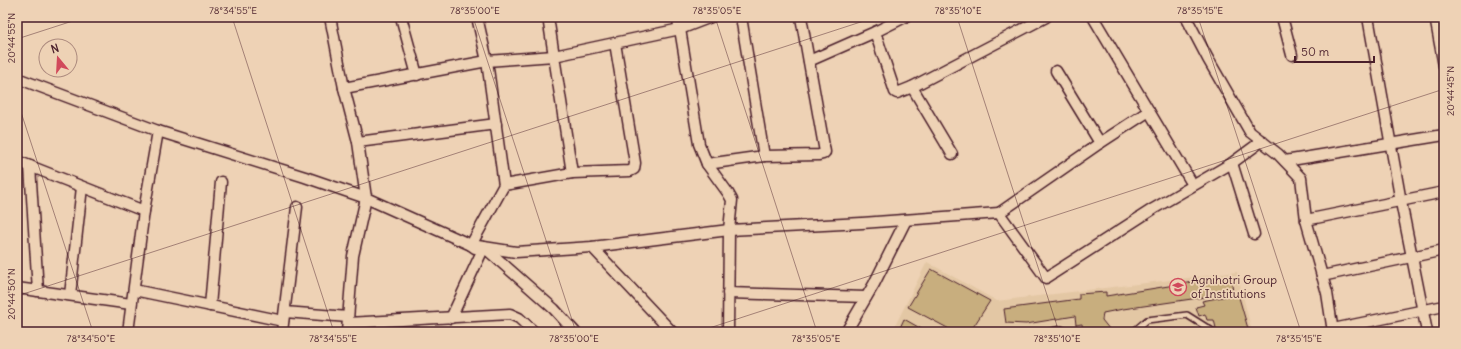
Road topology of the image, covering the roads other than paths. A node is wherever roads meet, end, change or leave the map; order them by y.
1 (330, 17) edge
2 (402, 17) edge
3 (477, 17) edge
4 (548, 17) edge
5 (677, 17) edge
6 (711, 17) edge
7 (741, 17) edge
8 (801, 17) edge
9 (905, 17) edge
10 (1046, 17) edge
11 (1093, 17) edge
12 (1186, 17) edge
13 (1282, 17) edge
14 (1368, 17) edge
15 (1435, 17) edge
16 (680, 29) junction
17 (875, 32) junction
18 (615, 43) junction
19 (1292, 55) dead end
20 (554, 56) junction
21 (487, 61) junction
22 (809, 61) junction
23 (1444, 66) edge
24 (1056, 71) dead end
25 (417, 75) junction
26 (17, 78) edge
27 (912, 87) junction
28 (344, 88) junction
29 (1150, 110) junction
30 (496, 124) junction
31 (158, 131) junction
32 (1444, 136) edge
33 (1262, 141) junction
34 (358, 142) junction
35 (1100, 143) junction
36 (1391, 145) junction
37 (952, 154) dead end
38 (764, 156) junction
39 (17, 161) edge
40 (1286, 161) junction
41 (1232, 163) junction
42 (707, 164) junction
43 (30, 166) junction
44 (572, 172) junction
45 (221, 182) dead end
46 (1193, 184) junction
47 (504, 185) junction
48 (82, 187) junction
49 (1444, 192) edge
50 (366, 198) junction
51 (1401, 202) junction
52 (297, 207) dead end
53 (144, 211) junction
54 (999, 213) junction
55 (906, 220) junction
56 (1306, 220) junction
57 (729, 230) junction
58 (1254, 234) dead end
59 (471, 245) junction
60 (592, 247) junction
61 (1444, 250) edge
62 (481, 252) junction
63 (1413, 256) junction
64 (1322, 276) junction
65 (17, 288) edge
66 (134, 290) junction
67 (38, 291) junction
68 (728, 293) junction
69 (70, 296) junction
70 (866, 298) junction
71 (131, 304) junction
72 (210, 306) junction
73 (1444, 306) edge
74 (1423, 310) junction
75 (284, 317) junction
76 (452, 318) junction
77 (348, 324) edge
78 (1333, 331) edge
79 (128, 332) edge
80 (282, 332) edge
81 (534, 332) edge
82 (575, 332) edge
83 (672, 332) edge
84 (728, 332) edge
85 (846, 332) edge
86 (1048, 332) edge
87 (1068, 332) edge
88 (1133, 332) edge
89 (1214, 332) edge
90 (1427, 332) edge

1 - 28 street
2 - 25 street
3 - 21 street
4 - 20 street
5 - 16 street
6 - 16 street
7 - 38 street
8 - 22 street
9 - 17 street
10 - 27 street
11 - 29 street
12 - 33 street
13 - 19 street
14 - 36 street
15 - 23 street
16 - 18 street
16 - 42 street
17 - 22 street
17 - 27 street
18 - 20 street
18 - 44 street
20 - 21 street
20 - 44 street
21 - 25 street
21 - 30 street
22 - 38 street
24 - 35 street
25 - 28 street
26 - 31 street
27 - 37 street
28 - 34 street
29 - 35 street
29 - 46 street
30 - 34 street
30 - 47 street
31 - 50 street
31 - 53 street
32 - 36 street
33 - 40 street
33 - 41 street
34 - 50 street
35 - 54 street
36 - 40 street
36 - 51 street
38 - 42 street
39 - 43 street
40 - 56 street
41 - 46 street
41 - 58 street
42 - 57 street
43 - 48 street
43 - 67 street
44 - 47 street
45 - 72 street
46 - 54 street
47 - 59 street
48 - 53 street
48 - 69 street
49 - 51 street
50 - 59 street
50 - 77 street
51 - 56 street
51 - 63 street
52 - 75 street
53 - 66 street
54 - 55 street
55 - 57 street
55 - 70 street
56 - 64 street
57 - 60 street
57 - 68 street
59 - 62 street
60 - 62 street
60 - 83 street
61 - 63 street
62 - 76 street
62 - 82 street
63 - 64 street
63 - 74 street
64 - 78 street
65 - 67 street
66 - 71 street
66 - 72 street
67 - 69 street
68 - 70 street
68 - 84 street
69 - 71 street
70 - 85 street
71 - 79 street
72 - 75 street
73 - 74 street
74 - 78 street
74 - 90 street
75 - 77 street
75 - 80 street
76 - 77 street
76 - 81 street
86 - 87 lane
88 - 89 lane

